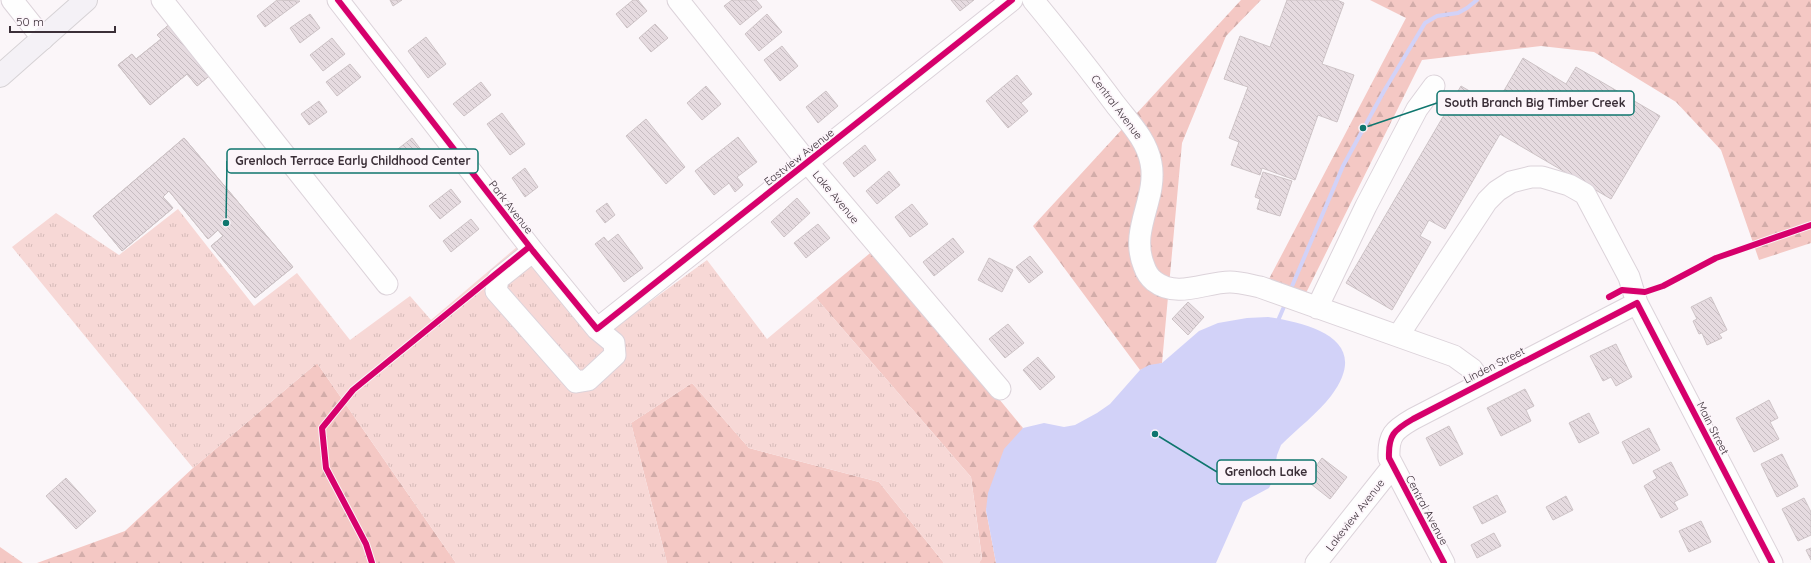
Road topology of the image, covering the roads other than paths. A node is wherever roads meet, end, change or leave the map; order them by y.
1 (12, 0) edge
2 (86, 0) edge
3 (162, 0) edge
4 (338, 0) edge
5 (678, 0) edge
6 (1012, 0) edge
7 (1033, 0) edge
8 (43, 39) junction
9 (0, 76) edge
10 (1434, 86) dead end
11 (808, 163) junction
12 (533, 251) junction
13 (387, 284) dead end
14 (1637, 303) junction
15 (1317, 308) junction
16 (597, 329) junction
17 (1398, 336) junction
18 (1482, 383) junction
19 (1000, 389) dead end
20 (1393, 466) junction
21 (1316, 563) edge
22 (1444, 563) edge
23 (1772, 563) edge

1 - 8 street
2 - 8 main road
3 - 13 street
4 - 12 street, Park Avenue
5 - 11 street, Lake Avenue
6 - 11 street, Eastview Avenue
7 - 15 street, Central Avenue
8 - 9 main road
10 - 15 street
11 - 16 street, Eastview Avenue
11 - 19 street, Lake Avenue
12 - 16 street, Park Avenue
12 - 16 street, Park Avenue
14 - 17 street, Main Street
14 - 18 street, Linden Street
14 - 23 street, Main Street
15 - 17 street, Central Avenue
17 - 18 street, Central Avenue
18 - 20 street, Linden Street
20 - 21 street, Lakeview Avenue
20 - 22 street, Central Avenue

